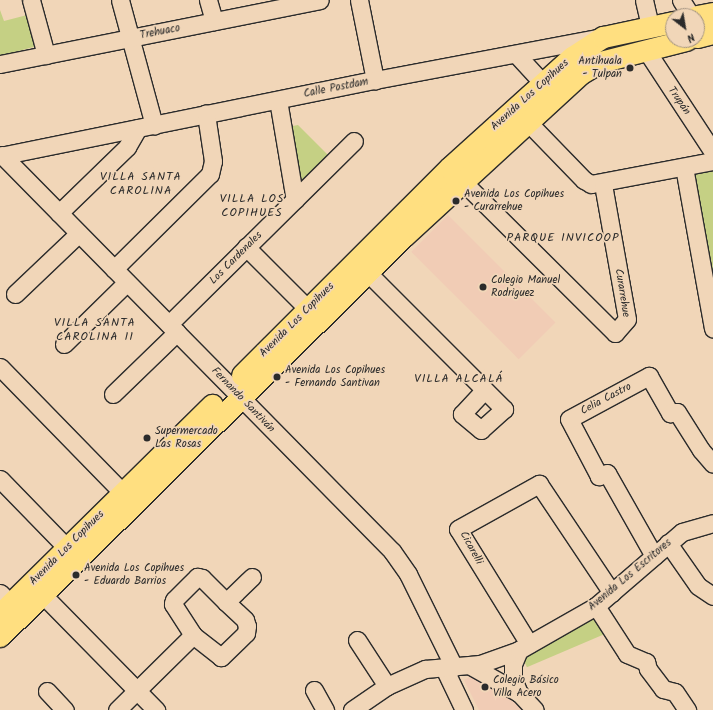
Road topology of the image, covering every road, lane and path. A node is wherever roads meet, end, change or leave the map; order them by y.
1 (31, 0) edge
2 (120, 0) edge
3 (208, 0) edge
4 (320, 0) edge
5 (359, 0) edge
6 (644, 0) edge
7 (273, 5) edge
8 (214, 21) junction
9 (665, 24) edge
10 (650, 27) junction
11 (603, 37) junction
12 (130, 38) junction
13 (665, 45) edge
14 (646, 50) junction
15 (516, 54) junction
16 (46, 55) junction
17 (0, 64) edge
18 (375, 80) junction
19 (549, 90) junction
20 (278, 100) junction
21 (206, 114) junction
22 (521, 115) junction
23 (146, 126) junction
24 (354, 141) dead end
25 (713, 152) edge
26 (1, 156) edge
27 (713, 162) edge
28 (684, 167) junction
29 (456, 175) junction
30 (603, 184) junction
31 (295, 200) junction
32 (58, 213) junction
33 (79, 233) junction
34 (246, 247) junction
35 (114, 269) junction
36 (367, 272) junction
37 (127, 282) junction
38 (15, 294) dead end
39 (710, 295) edge
40 (308, 309) junction
41 (173, 328) junction
42 (713, 328) edge
43 (64, 344) dead end
44 (0, 367) edge
45 (484, 390) dead end
46 (235, 392) junction
47 (114, 394) dead end
48 (713, 464) edge
49 (0, 479) edge
50 (123, 493) junction
51 (713, 523) edge
52 (668, 542) junction
53 (67, 548) junction
54 (654, 556) junction
55 (252, 577) dead end
56 (612, 593) junction
57 (42, 594) junction
58 (713, 596) edge
59 (226, 602) junction
60 (596, 606) junction
61 (8, 607) edge
62 (194, 635) junction
63 (0, 636) edge
64 (357, 640) dead end
65 (524, 647) junction
66 (471, 666) junction
67 (449, 667) junction
68 (386, 686) junction
69 (314, 690) dead end
70 (137, 691) junction
71 (47, 692) dead end
72 (519, 693) junction
73 (358, 708) edge
74 (65, 710) edge
75 (117, 710) edge
76 (156, 710) edge
77 (325, 710) edge
78 (464, 710) edge
79 (535, 710) edge
80 (687, 710) edge

1 - 16 street
2 - 12 street
3 - 8 street
4 - 7 street, Trehuaco
5 - 18 street
6 - 10 street
7 - 8 street, Trehuaco
8 - 12 street, Trehuaco
9 - 10 main road, Calle Postdam
10 - 11 main road, Calle Postdam
11 - 15 street, Calle Postdam
11 - 19 main road, Avenida Los Copihues
12 - 16 street, Trehuaco
12 - 23 street
13 - 14 main road
14 - 19 main road
14 - 25 street, Trupán
15 - 18 street, Calle Postdam
15 - 19 street
16 - 17 street, Trehuaco
18 - 20 street, Calle Postdam
19 - 22 main road, Avenida Los Copihues
20 - 21 street, Calle Postdam
20 - 31 street
21 - 23 street, Calle Postdam
21 - 35 street
22 - 29 main road, Avenida Los Copihues
22 - 30 street
23 - 26 street, Calle Postdam
23 - 32 street
24 - 31 street, Los Cardenales
26 - 32 street, Fernando Santiván
27 - 28 street
28 - 30 street
28 - 39 street
29 - 30 street, Curarrehue
29 - 36 main road, Avenida Los Copihues
29 - 40 main road, Avenida Los Copihues
31 - 34 street, Los Cardenales
32 - 33 street, Fernando Santiván
33 - 35 street, Fernando Santiván
33 - 38 street
34 - 40 street
34 - 41 street, Los Cardenales
35 - 37 street, Fernando Santiván
36 - 45 street
36 - 46 main road, Avenida Los Copihues
37 - 41 street, Fernando Santiván
37 - 43 street
39 - 42 street
40 - 46 main road, Avenida Los Copihues
41 - 46 street, Fernando Santiván
41 - 47 street, Los Cardenales
44 - 50 street
46 - 50 main road, Avenida Los Copihues
46 - 57 main road, Avenida Los Copihues
46 - 67 street, Fernando Santiván
48 - 54 street, Celia Castro
49 - 53 street
50 - 53 main road, Avenida Los Copihues
51 - 52 street, Avenida Los Escritores
52 - 54 street, Avenida Los Escritores
52 - 58 street
53 - 61 main road, Avenida Los Copihues
54 - 56 street, Avenida Los Escritores
55 - 59 street
56 - 60 street, Avenida Los Escritores
56 - 65 street, Cicarelli
57 - 61 main road, Avenida Los Copihues
57 - 70 street
59 - 62 street
59 - 62 street
60 - 65 street, Avenida Los Escritores
60 - 80 street
61 - 63 main road, Avenida Los Copihues
62 - 70 street
64 - 68 street
65 - 66 street, Avenida Los Escritores
65 - 72 street
66 - 67 street, Avenida Los Escritores
66 - 72 street
67 - 68 street, Avenida Los Escritores
67 - 78 street, Fernando Santiván
68 - 73 street, Avenida Los Escritores
69 - 77 street
70 - 75 street
70 - 76 street
71 - 74 street
72 - 79 street

